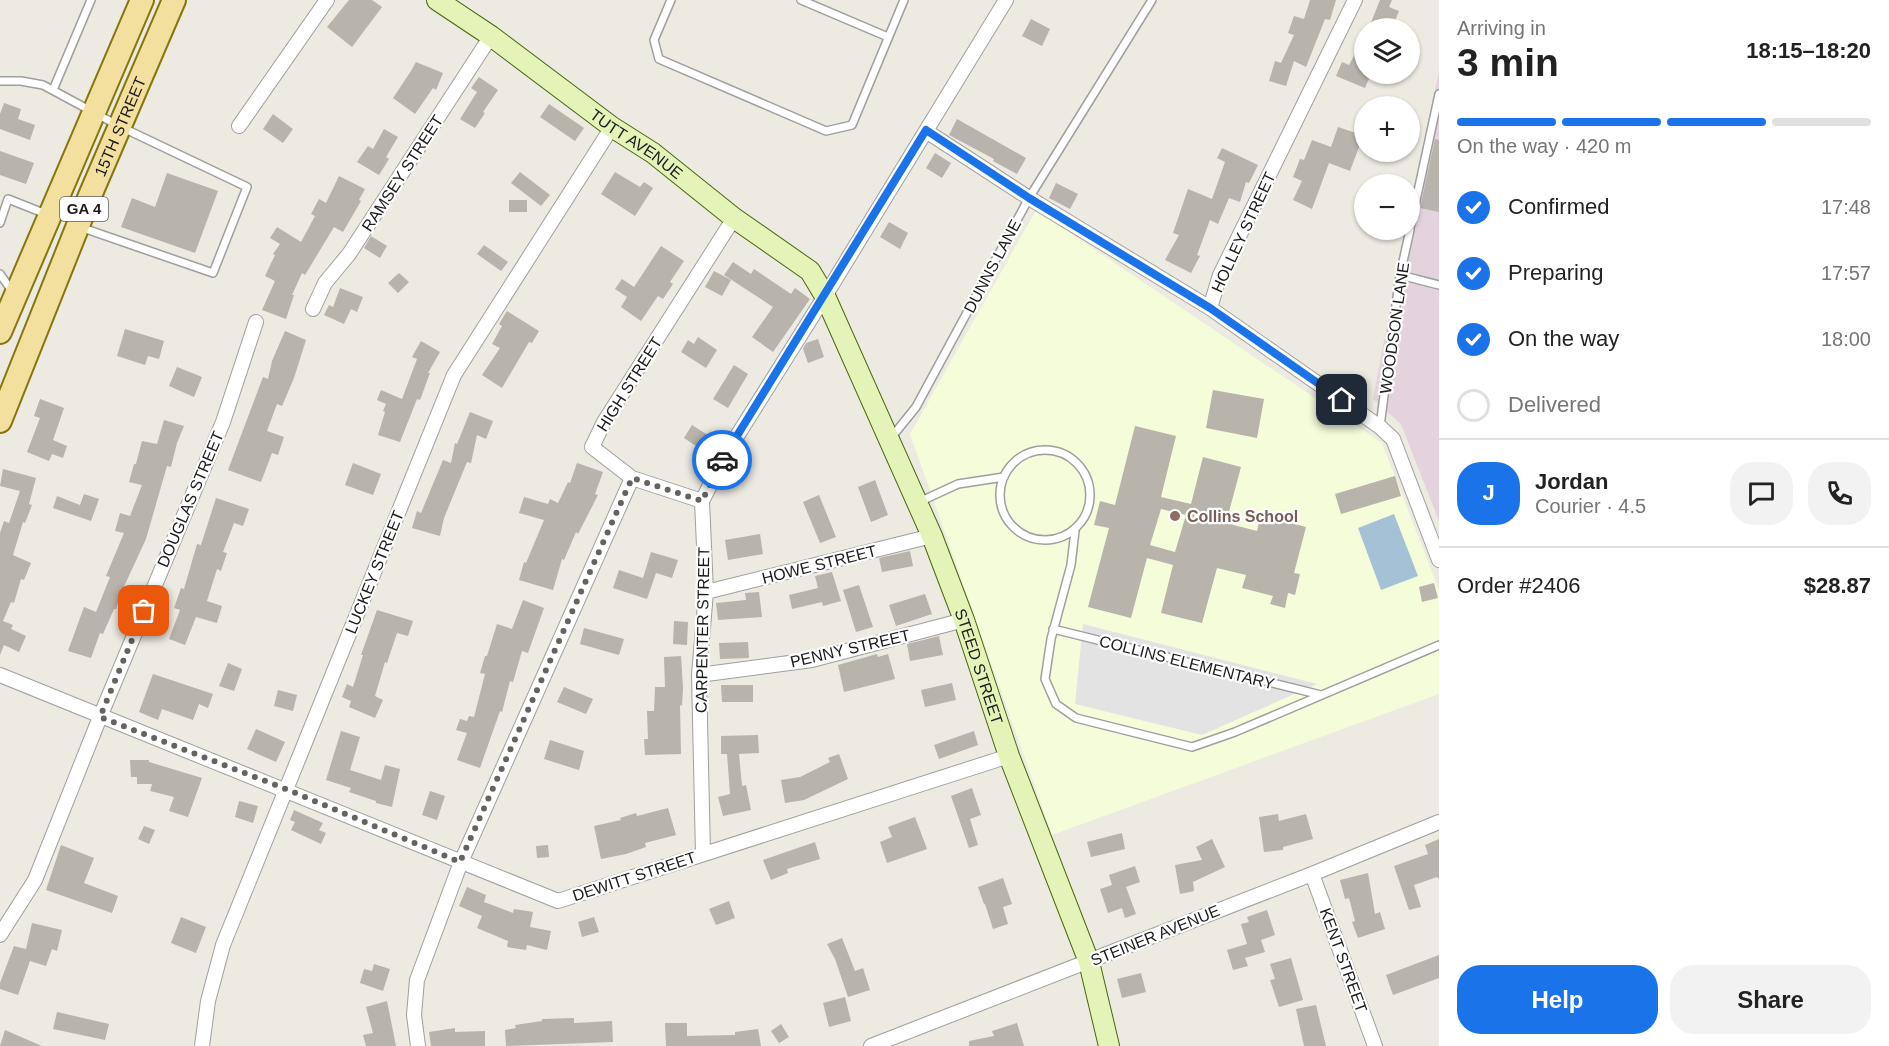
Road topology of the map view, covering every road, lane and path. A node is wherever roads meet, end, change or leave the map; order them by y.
1 (91, 0) edge
2 (142, 0) edge
3 (174, 0) edge
4 (327, 0) edge
5 (437, 0) edge
6 (671, 0) edge
7 (801, 0) edge
8 (904, 0) edge
9 (1006, 0) edge
10 (1152, 0) edge
11 (1355, 0) edge
12 (491, 36) junction
13 (888, 37) junction
14 (0, 81) edge
15 (52, 90) junction
16 (1439, 94) edge
17 (95, 111) junction
18 (119, 126) junction
19 (239, 126) dead end
20 (612, 127) junction
21 (926, 130) junction
22 (1420, 182) edge
23 (0, 195) edge
24 (8, 198) junction
25 (1029, 198) junction
26 (50, 215) junction
27 (734, 218) junction
28 (0, 223) edge
29 (77, 226) junction
30 (1408, 240) edge
31 (0, 274) edge
32 (1400, 275) junction
33 (1439, 285) edge
34 (16, 294) junction
35 (825, 296) junction
36 (1210, 308) junction
37 (314, 309) dead end
38 (256, 322) dead end
39 (0, 332) edge
40 (0, 421) edge
41 (1380, 427) junction
42 (889, 440) junction
43 (1004, 477) junction
44 (632, 478) junction
45 (702, 501) junction
46 (917, 503) junction
47 (1075, 531) junction
48 (932, 536) junction
49 (1439, 560) edge
50 (706, 592) junction
51 (964, 621) junction
52 (1053, 629) junction
53 (1439, 645) edge
54 (0, 675) edge
55 (699, 675) junction
56 (1321, 695) junction
57 (100, 717) junction
58 (1009, 756) junction
59 (286, 789) junction
60 (1439, 822) edge
61 (703, 854) junction
62 (460, 862) junction
63 (1312, 874) junction
64 (0, 935) edge
65 (1089, 962) junction
66 (202, 1046) edge
67 (418, 1046) edge
68 (871, 1046) edge
69 (1109, 1046) edge
70 (1375, 1046) edge

1 - 15 lane
2 - 17 main road, 15TH STREET / GA 4
3 - 18 main road, 15TH STREET / GA 4
4 - 19 street
5 - 12 street, TUTT AVENUE
6 - 13 lane
7 - 13 lane
8 - 13 lane
9 - 21 street, CARPENTER STREET
10 - 25 lane, DUNNS LANE
11 - 36 street, HOLLEY STREET
12 - 20 street, TUTT AVENUE
12 - 37 street, RAMSEY STREET
14 - 15 lane
15 - 17 lane
16 - 22 lane, WOODSON LANE
17 - 18 lane
17 - 26 main road, 15TH STREET / GA 4
18 - 29 main road, 15TH STREET / GA 4
18 - 29 lane
20 - 27 street, TUTT AVENUE
20 - 59 street, LUCKEY STREET
21 - 25 street
21 - 35 street, CARPENTER STREET
23 - 24 lane
24 - 26 lane
24 - 28 lane
25 - 36 street
25 - 42 lane, DUNNS LANE
26 - 34 main road, 15TH STREET / GA 4
27 - 35 street, TUTT AVENUE
27 - 44 street, HIGH STREET
29 - 40 main road, 15TH STREET / GA 4
30 - 32 lane, WOODSON LANE
31 - 34 lane
32 - 33 lane
32 - 41 lane, WOODSON LANE
34 - 39 main road, 15TH STREET / GA 4
35 - 42 street, STEED STREET
35 - 45 street, CARPENTER STREET
36 - 41 street, HOLLEY STREET
38 - 57 street, DOUGLAS STREET
41 - 49 street, HOLLEY STREET
42 - 46 street, STEED STREET
43 - 46 lane
43 - 47 lane
43 - 47 lane, COLLINS ELEMENTARY
44 - 45 street, HIGH STREET
44 - 62 street
45 - 50 street, CARPENTER STREET
46 - 48 street, STEED STREET
47 - 52 lane, COLLINS ELEMENTARY
48 - 50 street, HOWE STREET
48 - 51 street, STEED STREET
50 - 55 street, CARPENTER STREET
51 - 55 street, PENNY STREET
51 - 58 street, STEED STREET
52 - 56 lane, COLLINS ELEMENTARY
52 - 56 lane, COLLINS ELEMENTARY
53 - 56 lane, COLLINS ELEMENTARY
54 - 57 street, DEWITT STREET
55 - 61 street, CARPENTER STREET
57 - 59 street, DEWITT STREET
57 - 64 street, DOUGLAS STREET
58 - 61 street, DEWITT STREET
58 - 65 street, STEED STREET
59 - 62 street, DEWITT STREET
59 - 66 street, LUCKEY STREET
60 - 63 street, STEINER AVENUE
61 - 62 street, DEWITT STREET
62 - 67 street
63 - 65 street, STEINER AVENUE
63 - 70 street, KENT STREET
65 - 68 street, STEINER AVENUE
65 - 69 street, STEED STREET

